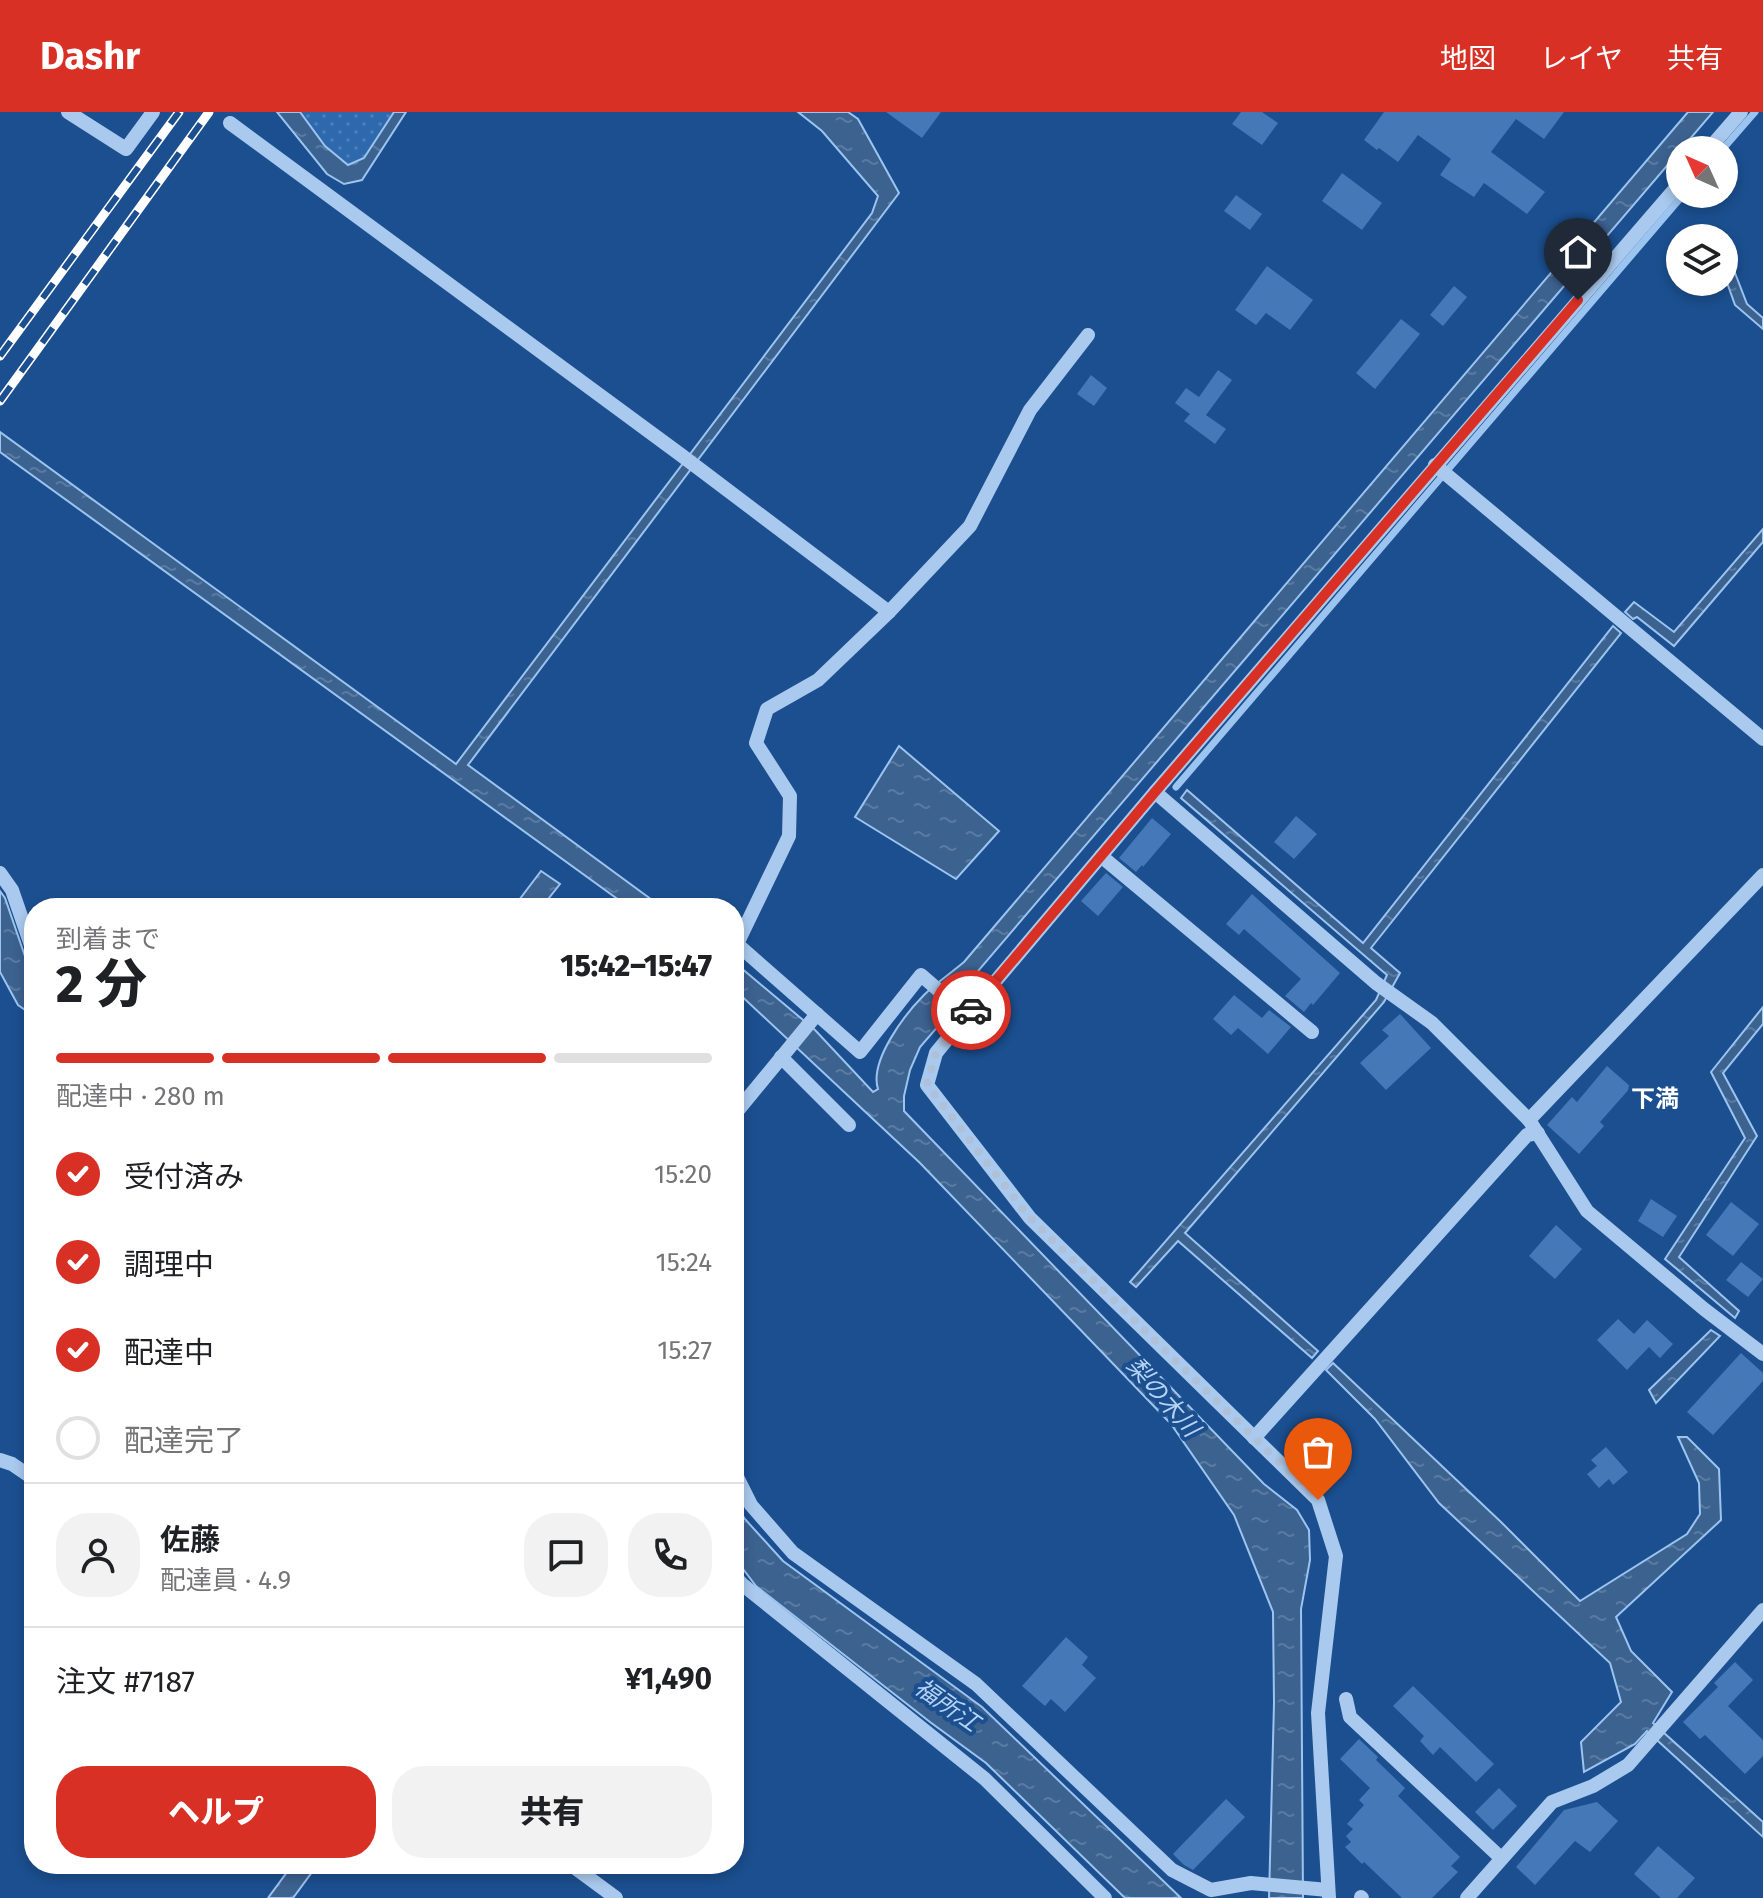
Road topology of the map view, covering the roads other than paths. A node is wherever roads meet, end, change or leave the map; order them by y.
1 (68, 112) edge
2 (153, 112) edge
3 (1741, 112) edge
4 (230, 123) dead end
5 (1720, 136) edge
6 (1666, 199) edge
7 (1088, 335) dead end
8 (1435, 465) junction
9 (889, 612) junction
10 (1763, 739) edge
11 (1155, 792) junction
12 (1101, 856) junction
13 (0, 873) edge
14 (1760, 884) edge
15 (24, 925) edge
16 (744, 929) edge
17 (744, 950) edge
18 (817, 1014) junction
19 (967, 1015) junction
20 (1312, 1032) dead end
21 (781, 1057) junction
22 (744, 1103) edge
23 (1529, 1120) junction
24 (849, 1125) dead end
25 (1538, 1133) junction
26 (1763, 1354) edge
27 (1254, 1438) junction
28 (0, 1460) edge
29 (24, 1472) edge
30 (744, 1491) edge
31 (744, 1585) edge
32 (1763, 1610) edge
33 (1346, 1699) dead end
34 (1501, 1858) junction
35 (584, 1874) edge
36 (1328, 1894) edge
37 (616, 1898) edge
38 (1105, 1898) edge
39 (1467, 1898) edge

1 - 2 street
3 - 5 street
4 - 9 street
6 - 8 street
7 - 9 street
8 - 10 street
8 - 11 street
9 - 16 street
11 - 12 street
11 - 23 street
12 - 19 street
12 - 20 street
13 - 15 street
14 - 23 street
17 - 18 street
18 - 19 street
18 - 21 street
19 - 27 street
21 - 22 street
21 - 24 street
23 - 25 street
25 - 26 street
25 - 27 street
27 - 36 street
28 - 29 street
30 - 36 street
31 - 38 street
32 - 34 street
33 - 34 street
34 - 39 street
35 - 37 street

